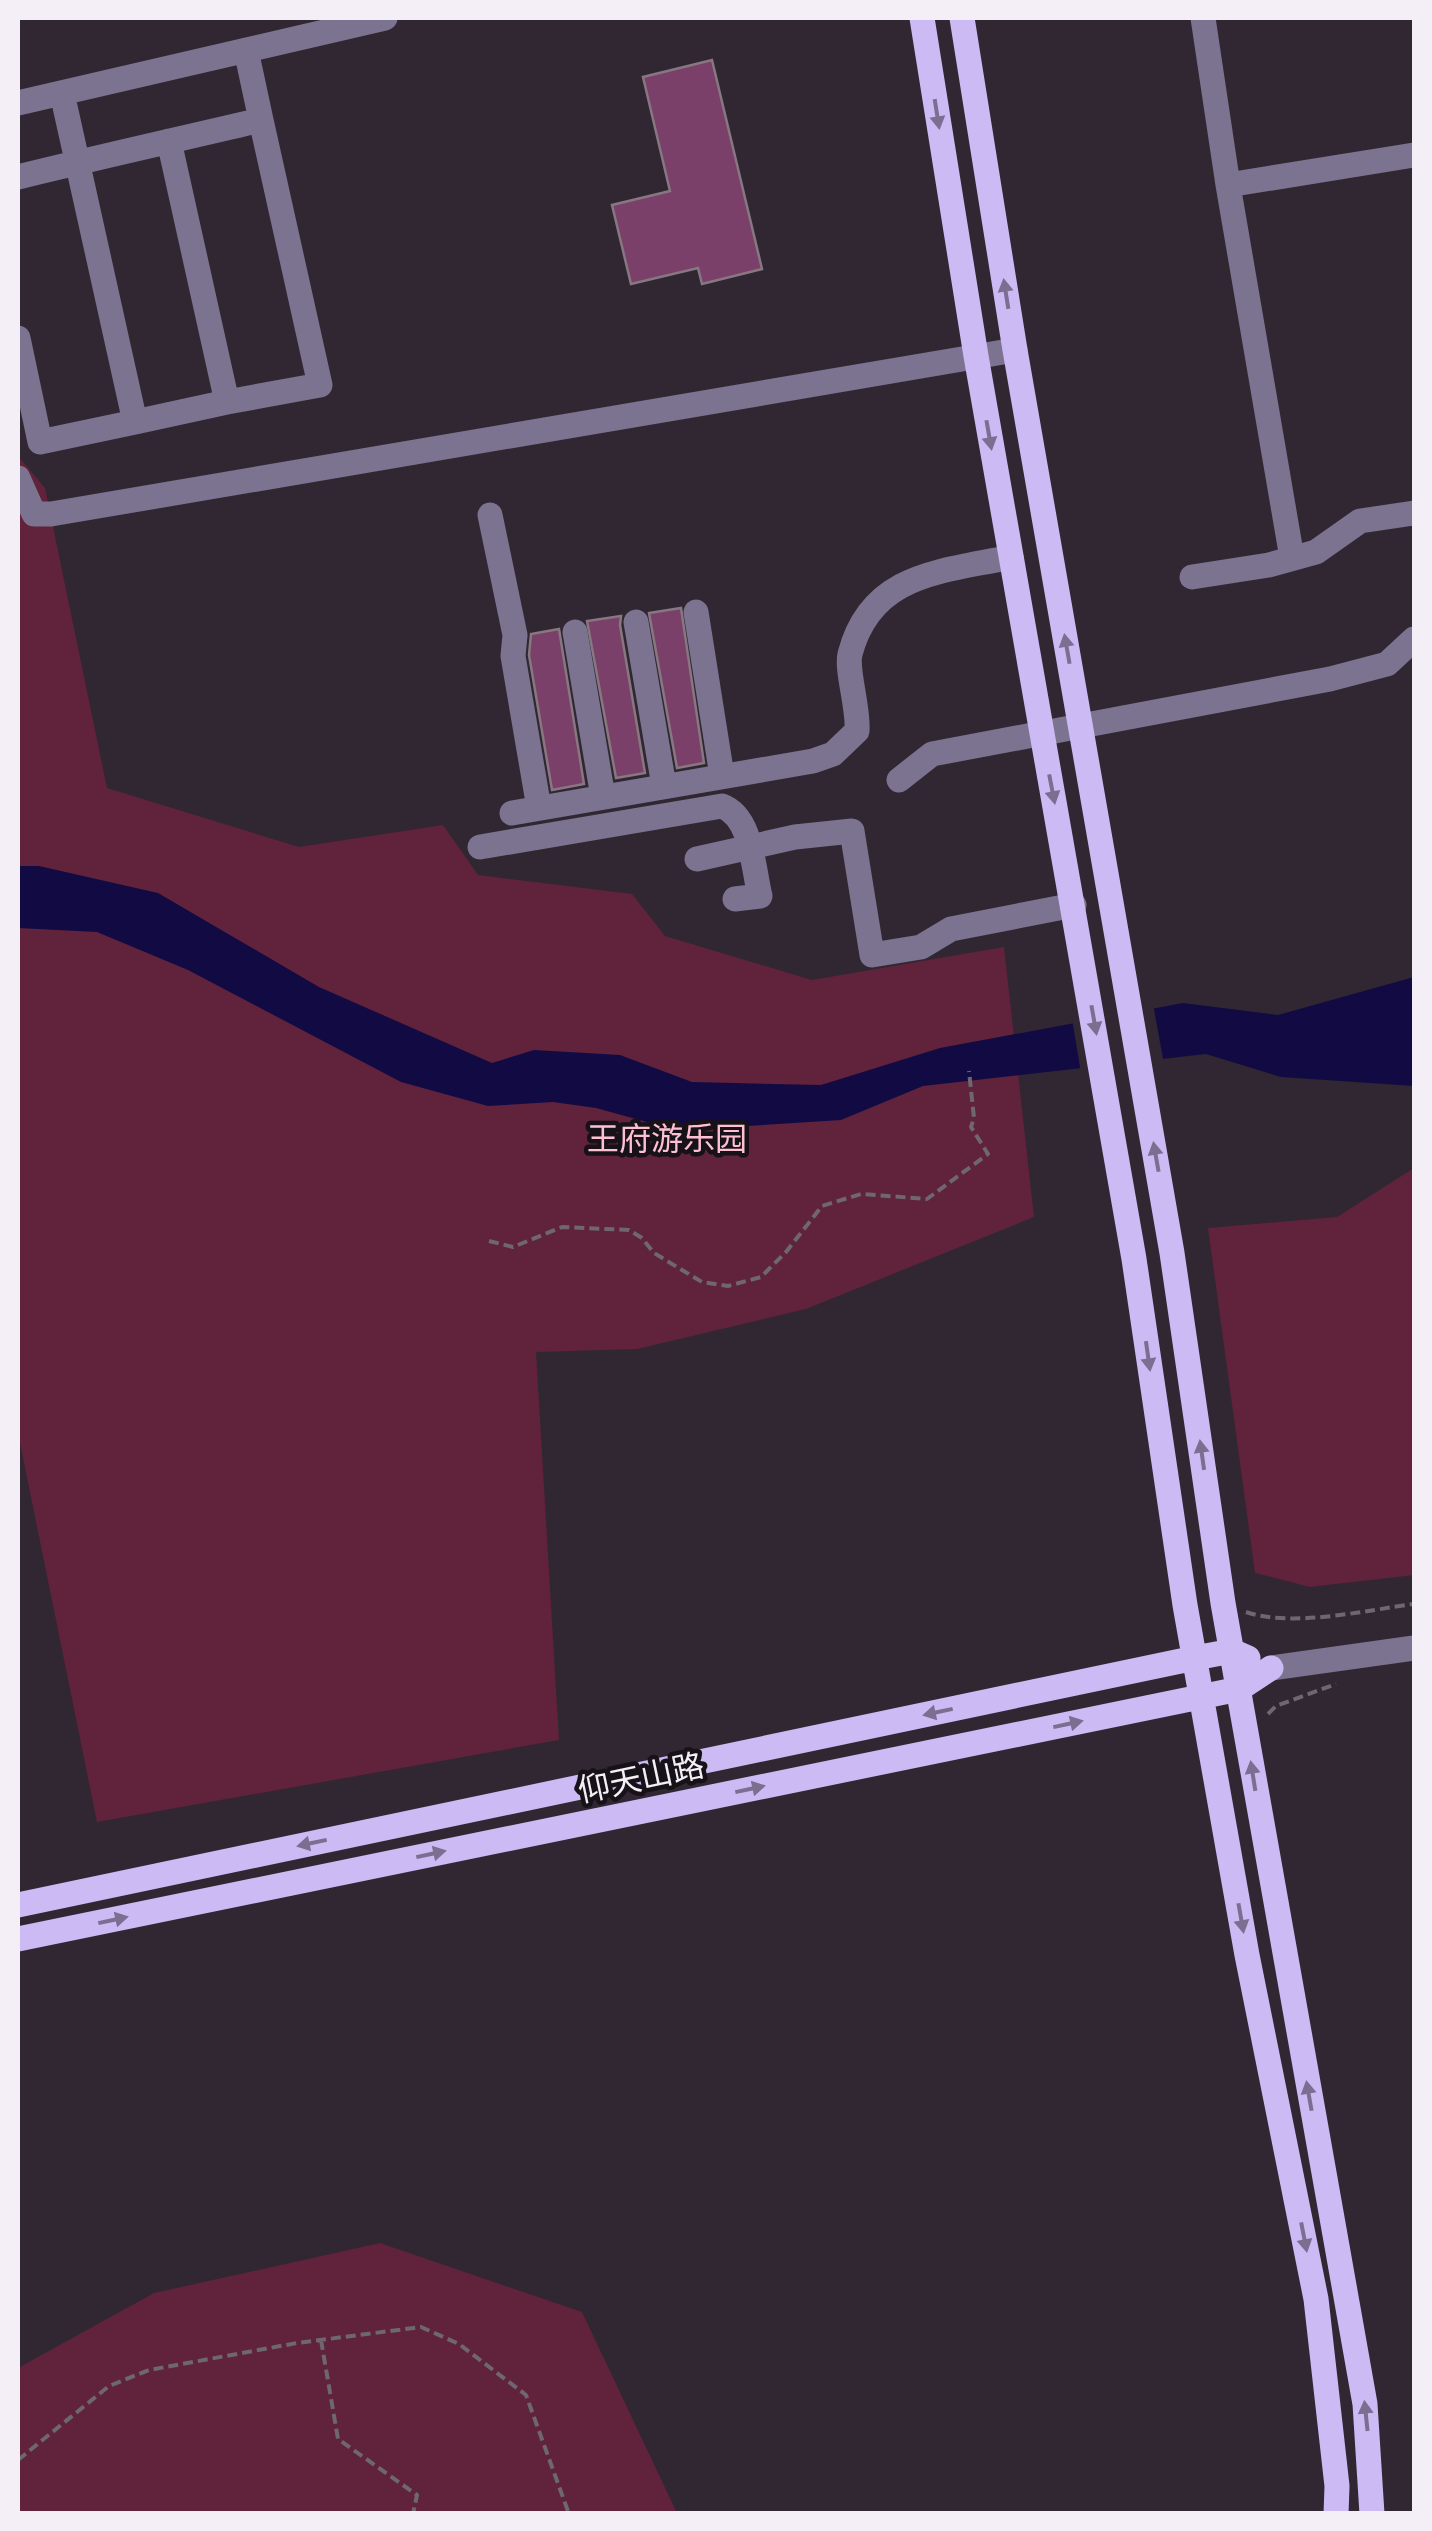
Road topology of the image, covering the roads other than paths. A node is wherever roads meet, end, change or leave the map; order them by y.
1 (385, 18) edge
2 (922, 18) edge
3 (962, 18) edge
4 (1203, 18) edge
5 (246, 50) junction
6 (62, 92) junction
7 (18, 103) edge
8 (261, 120) junction
9 (169, 141) junction
10 (1414, 154) edge
11 (78, 162) junction
12 (18, 177) edge
13 (1228, 186) junction
14 (18, 338) edge
15 (1015, 350) junction
16 (976, 356) junction
17 (227, 402) junction
18 (135, 422) junction
19 (18, 478) edge
20 (1414, 513) edge
21 (490, 515) dead end
22 (1011, 557) junction
23 (1292, 558) junction
24 (1192, 577) dead end
25 (696, 612) dead end
26 (636, 622) dead end
27 (575, 632) dead end
28 (1414, 640) edge
29 (1080, 724) junction
30 (1042, 733) junction
31 (722, 776) junction
32 (900, 780) dead end
33 (664, 786) junction
34 (602, 797) junction
35 (539, 808) junction
36 (512, 812) dead end
37 (480, 847) dead end
38 (748, 847) junction
39 (697, 860) dead end
40 (736, 898) dead end
41 (1076, 914) junction
42 (1414, 1648) edge
43 (1232, 1651) junction
44 (1195, 1658) junction
45 (1271, 1668) junction
46 (1239, 1689) junction
47 (1202, 1696) junction
48 (18, 1904) edge
49 (18, 1939) edge
50 (1336, 2514) edge
51 (1372, 2514) edge

1 - 5 street
2 -> 16 main road
15 -> 3 main road
4 - 13 street
5 - 6 street
5 - 8 street
6 - 7 street
6 - 11 street
8 - 9 street
8 - 17 street
9 - 11 street
9 - 17 street
10 - 13 street
11 - 12 street
11 - 18 street
13 - 23 street
14 - 18 street
15 - 16 street
29 -> 15 main road
16 - 19 street
16 -> 22 main road
17 - 18 street
20 - 23 street
21 - 35 street
22 - 30 main road
22 - 31 street
23 - 24 street
25 - 31 street
26 - 33 street
27 - 34 street
28 - 29 street
29 - 30 street
43 -> 29 main road
30 - 32 street
30 -> 41 main road
31 - 33 street
33 - 34 street
34 - 35 street
35 - 36 street
37 - 38 street
38 - 39 street
38 - 40 street
38 - 41 street
41 -> 44 main road
42 - 45 street, 仰天山路
43 - 44 main road, 仰天山路
43 - 45 main road
43 - 46 main road
44 - 47 main road
44 -> 48 main road, 仰天山路
45 - 46 main road, 仰天山路
46 - 47 main road, 仰天山路
51 -> 46 main road
49 -> 47 main road, 仰天山路
47 -> 50 main road

